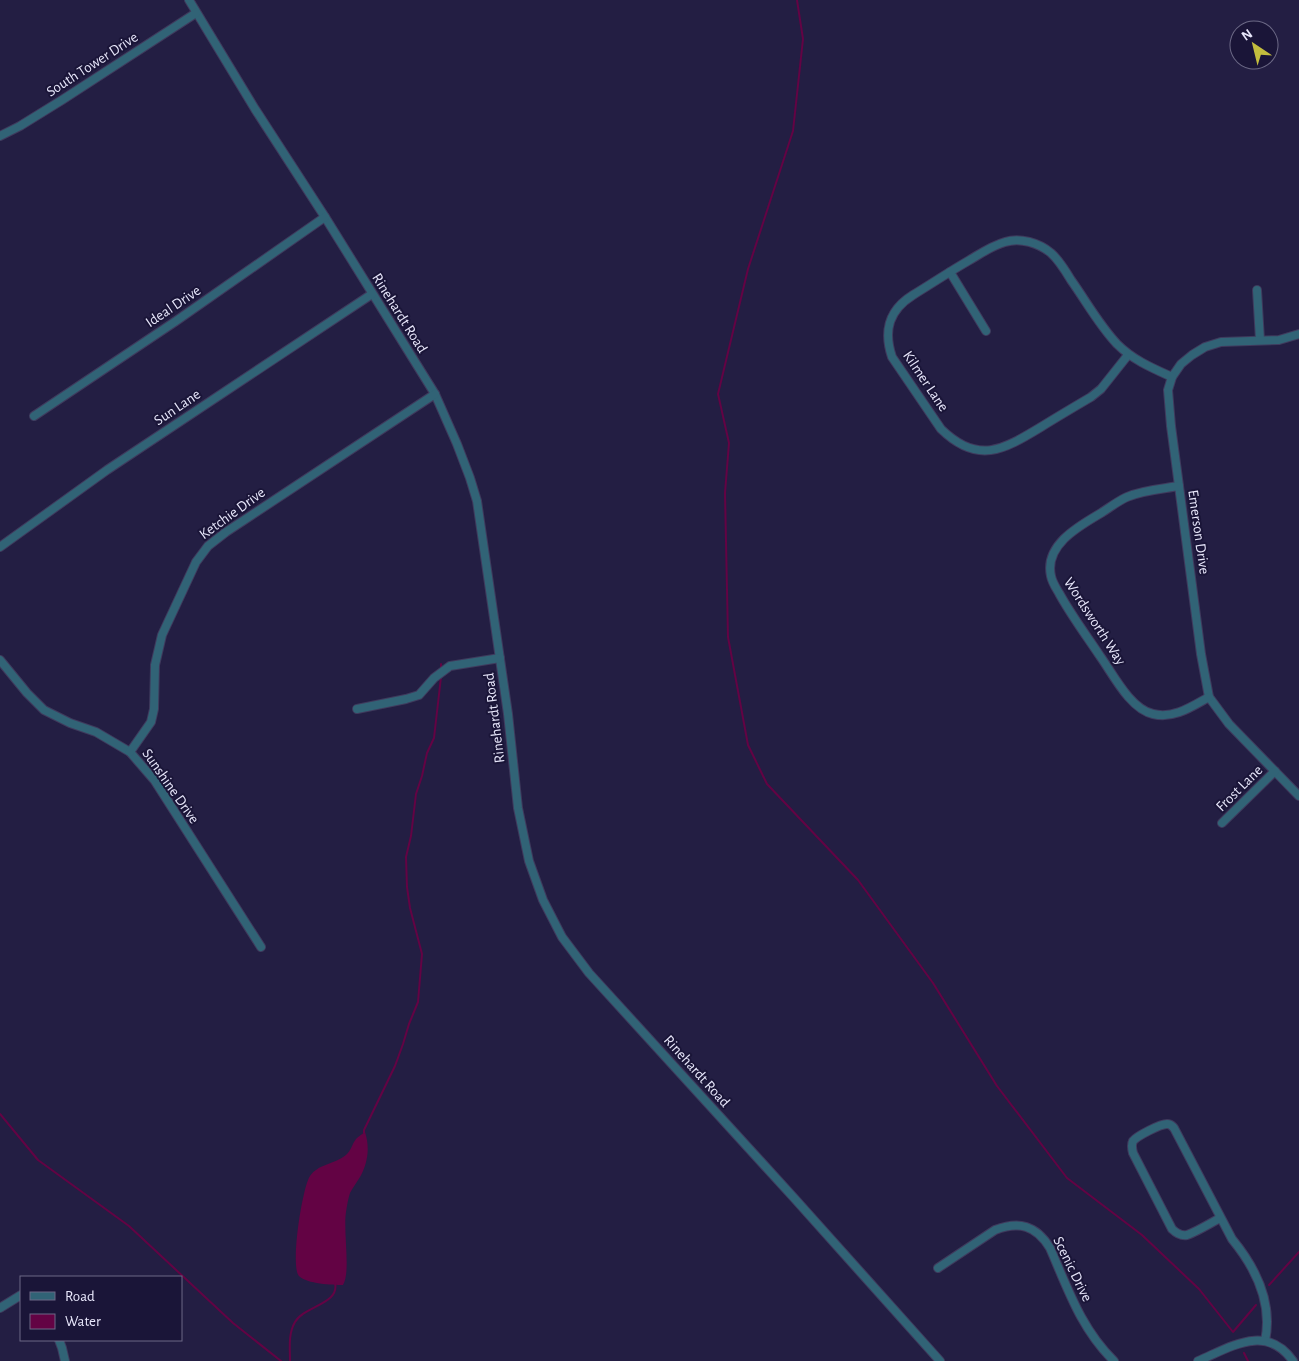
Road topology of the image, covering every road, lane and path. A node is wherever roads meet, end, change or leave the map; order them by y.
1 (188, 0) edge
2 (196, 13) junction
3 (0, 136) edge
4 (325, 217) junction
5 (950, 272) junction
6 (1257, 290) dead end
7 (372, 294) junction
8 (986, 331) dead end
9 (1299, 334) edge
10 (1260, 340) junction
11 (1128, 355) junction
12 (1172, 377) junction
13 (435, 394) junction
14 (34, 416) dead end
15 (1179, 486) junction
16 (0, 546) edge
17 (500, 658) junction
18 (0, 660) edge
19 (1209, 697) junction
20 (357, 709) dead end
21 (130, 752) junction
22 (1275, 771) junction
23 (1299, 796) edge
24 (1222, 824) dead end
25 (261, 947) dead end
26 (1220, 1218) junction
27 (938, 1268) dead end
28 (20, 1296) edge
29 (0, 1308) edge
30 (58, 1341) edge
31 (1265, 1341) junction
32 (65, 1361) edge
33 (940, 1361) edge
34 (1114, 1361) edge
35 (1198, 1361) edge
36 (1293, 1361) edge

1 - 2 street, Rinehardt Road
2 - 3 street, South Tower Drive
2 - 4 street, Rinehardt Road
4 - 7 street, Rinehardt Road
4 - 14 street, Ideal Drive
5 - 8 street
5 - 11 street, Kilmer Lane
5 - 11 street, Kilmer Lane
6 - 10 street
7 - 13 street, Rinehardt Road
7 - 16 street, Sun Lane
9 - 10 street
10 - 12 street
11 - 12 street, Kilmer Lane
12 - 15 street, Emerson Drive
13 - 17 street, Rinehardt Road
13 - 21 street, Ketchie Drive
15 - 19 street, Emerson Drive
15 - 19 street, Wordsworth Way
17 - 20 street
17 - 33 street, Rinehardt Road
18 - 21 street, Sunshine Drive
19 - 22 street, Emerson Drive
21 - 25 street, Sunshine Drive
22 - 23 street, Emerson Drive
22 - 24 street, Frost Lane
26 - 26 street
26 - 31 street
27 - 34 street, Scenic Drive
28 - 29 street
30 - 32 street
31 - 35 street
31 - 36 street

